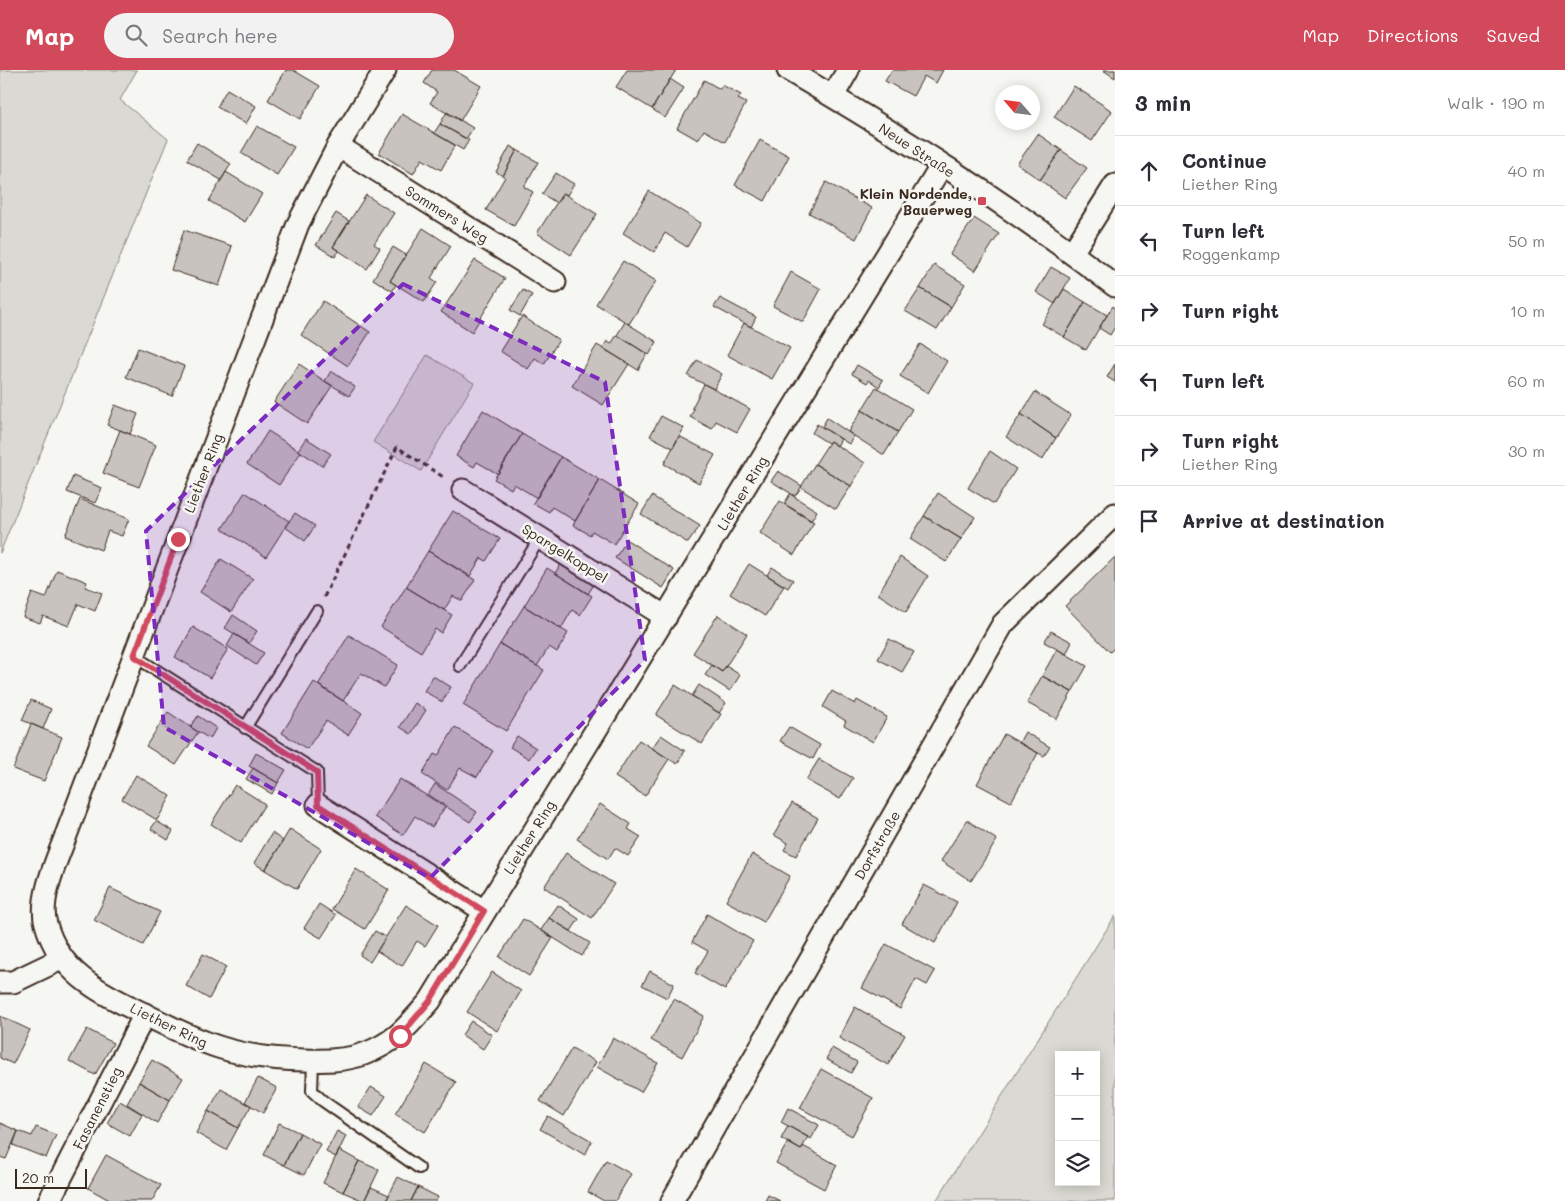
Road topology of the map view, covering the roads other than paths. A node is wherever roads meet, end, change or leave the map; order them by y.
1 (385, 70) edge
2 (788, 70) edge
3 (848, 70) edge
4 (833, 96) junction
5 (338, 146) junction
6 (942, 165) junction
7 (1115, 185) edge
8 (1072, 253) junction
9 (555, 282) dead end
10 (1115, 286) edge
11 (463, 490) road end
12 (1115, 514) edge
13 (540, 538) junction
14 (317, 611) road end
15 (666, 617) junction
16 (134, 656) junction
17 (460, 666) dead end
18 (245, 728) junction
19 (318, 805) joint
20 (484, 911) junction
21 (61, 959) junction
22 (0, 982) edge
23 (146, 1014) junction
24 (313, 1060) junction
25 (419, 1168) dead end
26 (49, 1201) edge
27 (672, 1201) edge

1 - 5 street, Liether Ring
2 - 4 street, Neue Straße
3 - 4 street
4 - 6 street, Neue Straße
5 - 9 street, Sommers Weg
5 - 16 street, Liether Ring
6 - 8 street, Neue Straße
6 - 15 street, Liether Ring
7 - 8 street
8 - 10 street, Neue Straße
11 - 13 street, Spargelkoppel
12 - 27 street, Dorfstraße
13 - 15 street, Spargelkoppel
13 - 17 lane
14 - 18 lane
15 - 20 street, Liether Ring
16 - 18 lane
16 - 21 street, Liether Ring
18 - 19 lane
19 - 20 street
20 - 24 street, Liether Ring
21 - 22 street
21 - 23 street, Liether Ring
23 - 24 street, Liether Ring
23 - 26 street, Fasanenstieg
24 - 25 lane

